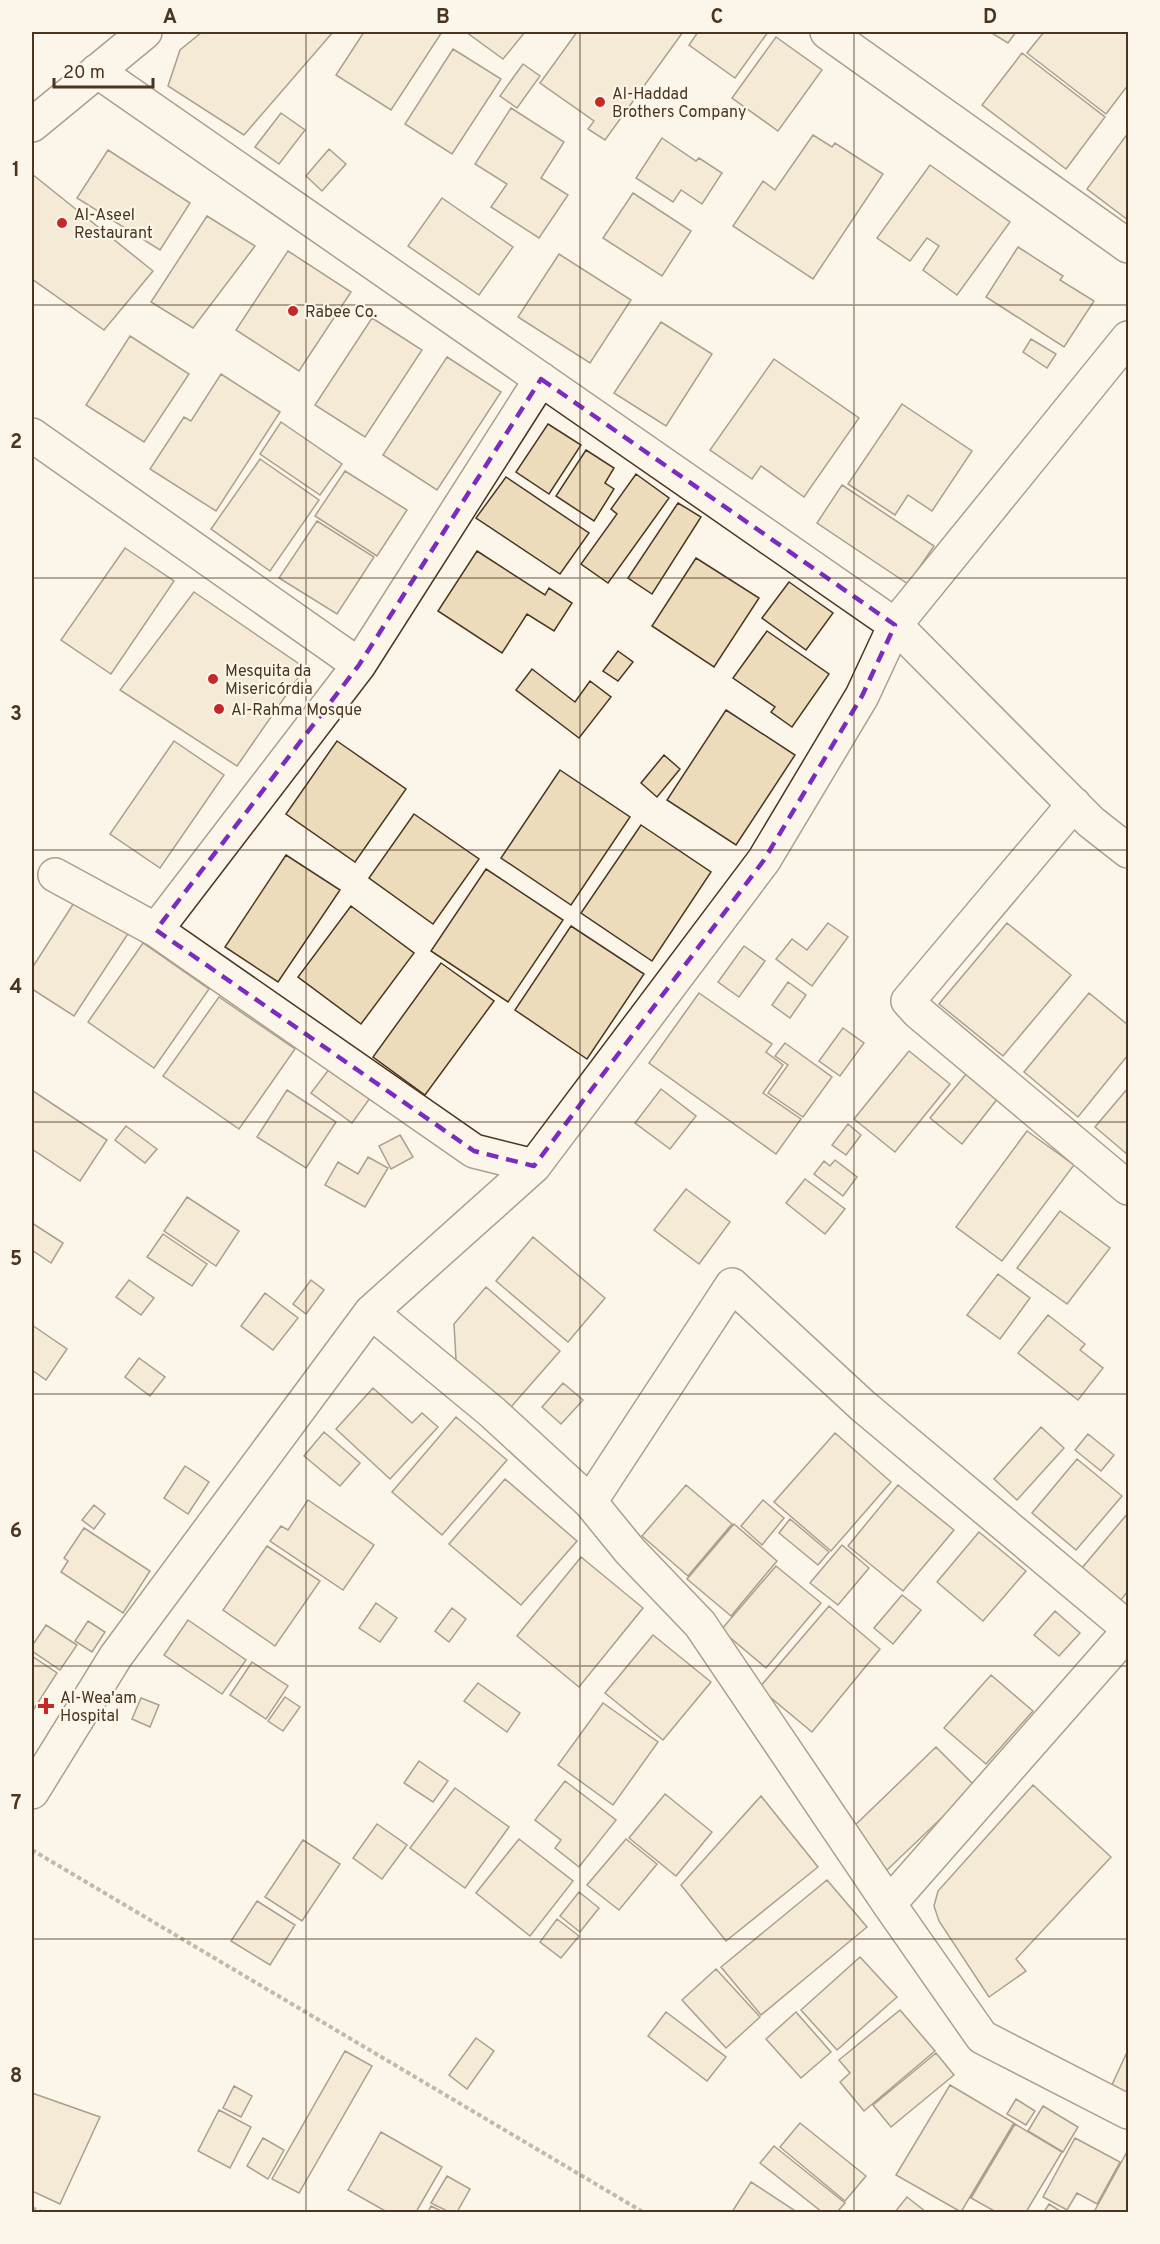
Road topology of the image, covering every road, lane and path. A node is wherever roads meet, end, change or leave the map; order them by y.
1 (145, 32) edge
2 (827, 32) edge
3 (97, 71) junction
4 (32, 125) edge
5 (1128, 246) edge
6 (1128, 338) edge
7 (542, 379) junction
8 (32, 435) edge
9 (895, 625) junction
10 (359, 665) junction
11 (1074, 804) junction
12 (1128, 851) edge
13 (55, 876) dead end
14 (156, 930) junction
15 (534, 1166) junction
16 (1128, 1188) edge
17 (371, 1312) junction
18 (590, 1502) junction
19 (1128, 1630) edge
20 (32, 1792) edge
21 (32, 1850) edge
22 (889, 1904) junction
23 (1128, 2112) edge
24 (32, 2208) edge
25 (42, 2212) edge
26 (643, 2212) edge

1 - 3 street
2 - 5 street
3 - 4 street
3 - 7 street
6 - 9 street
7 - 9 street
7 - 10 street
8 - 10 street
9 - 11 street
9 - 15 street
10 - 14 street
11 - 12 street
11 - 16 street
13 - 14 street
14 - 15 street
15 - 17 street
17 - 18 street
17 - 20 street
18 - 19 street
18 - 22 street
19 - 22 street
21 - 26 path
22 - 23 street
24 - 25 path

